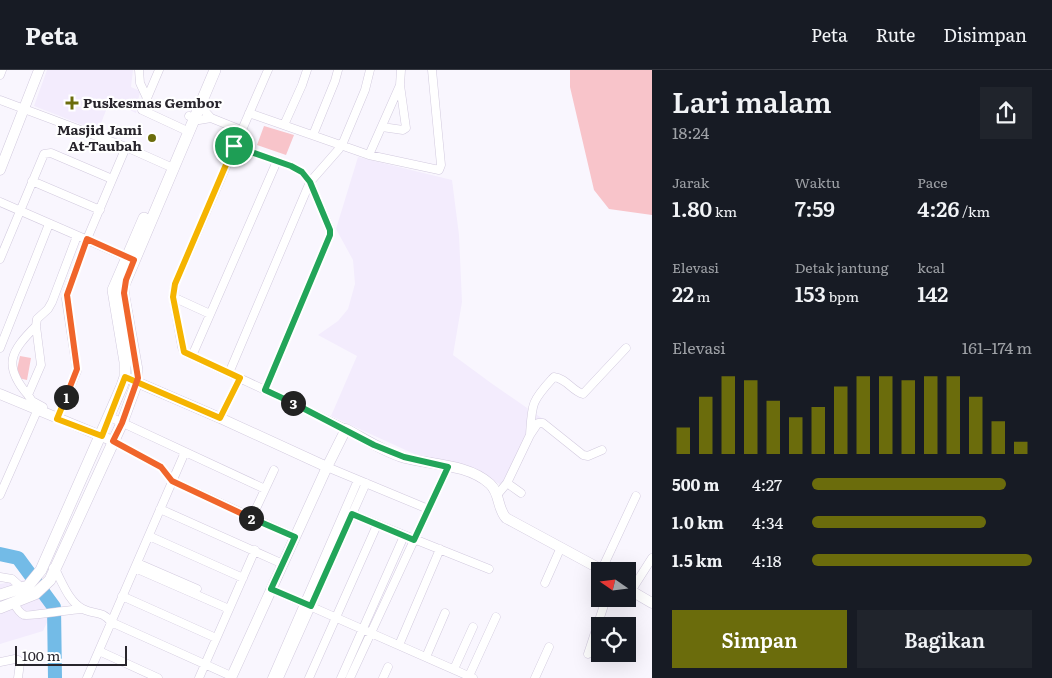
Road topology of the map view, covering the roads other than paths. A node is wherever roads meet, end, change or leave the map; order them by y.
1 (2, 70) edge
2 (39, 70) edge
3 (139, 70) edge
4 (159, 70) edge
5 (209, 70) edge
6 (215, 70) edge
7 (268, 70) edge
8 (306, 70) edge
9 (338, 70) edge
10 (370, 70) edge
11 (401, 70) edge
12 (432, 70) edge
13 (0, 76) edge
14 (400, 85) junction
15 (147, 98) junction
16 (0, 100) edge
17 (196, 106) junction
18 (25, 108) junction
19 (249, 113) junction
20 (191, 117) junction
21 (211, 118) junction
22 (284, 125) junction
23 (382, 127) junction
24 (183, 129) junction
25 (241, 130) junction
26 (313, 135) junction
27 (234, 146) junction
28 (126, 147) junction
29 (341, 147) junction
30 (369, 155) junction
31 (277, 162) junction
32 (170, 167) junction
33 (0, 170) edge
34 (112, 179) junction
35 (32, 181) junction
36 (310, 182) junction
37 (0, 202) edge
38 (20, 210) junction
39 (100, 210) junction
40 (49, 224) junction
41 (77, 236) junction
42 (87, 239) junction
43 (130, 258) junction
44 (0, 259) edge
45 (58, 287) junction
46 (68, 291) junction
47 (173, 297) junction
48 (210, 314) junction
49 (36, 326) junction
50 (0, 348) edge
51 (626, 348) dead end
52 (0, 352) edge
53 (192, 356) junction
54 (13, 357) junction
55 (229, 373) junction
56 (125, 377) junction
57 (240, 378) junction
58 (137, 382) junction
59 (265, 390) junction
60 (0, 394) edge
61 (28, 395) junction
62 (37, 411) junction
63 (58, 416) junction
64 (110, 417) junction
65 (220, 418) junction
66 (122, 423) junction
67 (346, 429) junction
68 (530, 435) junction
69 (102, 436) junction
70 (113, 441) junction
71 (602, 450) dead end
72 (185, 452) junction
73 (327, 467) junction
74 (448, 467) junction
75 (274, 470) dead end
76 (172, 481) junction
77 (362, 482) junction
78 (507, 483) junction
79 (265, 489) junction
80 (521, 493) dead end
81 (497, 495) junction
82 (0, 496) edge
83 (636, 496) dead end
84 (160, 509) junction
85 (428, 510) junction
86 (349, 512) junction
87 (252, 515) dead end
88 (377, 525) junction
89 (149, 536) junction
90 (404, 536) junction
91 (295, 537) junction
92 (414, 540) junction
93 (561, 548) junction
94 (440, 549) junction
95 (254, 550) junction
96 (652, 558) edge
97 (607, 562) edge
98 (283, 564) junction
99 (591, 564) edge
100 (136, 566) junction
101 (488, 569) dead end
102 (46, 570) junction
103 (0, 577) edge
104 (243, 578) junction
105 (636, 580) edge
106 (545, 583) dead end
107 (29, 589) junction
108 (271, 589) junction
109 (636, 594) edge
110 (0, 595) edge
111 (122, 596) junction
112 (14, 603) junction
113 (652, 603) edge
114 (307, 605) junction
115 (230, 607) junction
116 (0, 608) edge
117 (603, 608) edge
118 (83, 609) junction
119 (446, 613) dead end
120 (496, 617) dead end
121 (336, 618) junction
122 (111, 622) junction
123 (473, 627) dead end
124 (367, 631) junction
125 (216, 638) junction
126 (399, 645) junction
127 (549, 647) dead end
128 (98, 651) junction
129 (588, 654) dead end
130 (426, 657) junction
131 (0, 662) edge
132 (205, 665) junction
133 (388, 667) dead end
134 (454, 670) junction
135 (231, 677) edge
136 (387, 677) edge
137 (471, 677) edge
138 (18, 678) edge
139 (87, 678) edge
140 (158, 678) edge
141 (199, 678) edge
142 (272, 678) edge
143 (279, 678) edge
144 (309, 678) edge
145 (341, 678) edge
146 (350, 678) edge
147 (535, 678) edge

1 - 13 street
2 - 18 street
3 - 15 street
4 - 15 street
5 - 17 main road
6 - 17 main road
7 - 19 street
8 - 22 street
9 - 26 street
10 - 29 street
11 - 14 street
12 - 30 street
14 - 23 street
14 - 23 street
15 - 24 street
16 - 18 street
17 - 20 main road
17 - 21 street
18 - 28 street
18 - 33 street
19 - 22 street
19 - 25 street
20 - 21 street
20 - 24 main road
20 - 32 main road
21 - 25 street
22 - 26 street
23 - 30 street
24 - 32 main road
25 - 27 street
26 - 29 street
27 - 31 street
27 - 47 street
28 - 32 street
28 - 34 street
29 - 30 street
29 - 36 street
31 - 36 street
31 - 48 street
32 - 43 main road
34 - 35 street
34 - 39 street
35 - 38 street
35 - 39 street
36 - 55 street
36 - 59 street
37 - 38 street
38 - 40 street
38 - 44 street
39 - 42 street
40 - 41 street
40 - 50 street
41 - 42 street
41 - 45 street
42 - 43 street
42 - 46 street
43 - 56 main road
43 - 58 main road
45 - 46 street
45 - 49 street
46 - 63 street
47 - 48 street
47 - 53 street
48 - 53 street
49 - 54 street
49 - 61 street
51 - 68 street
52 - 54 street
53 - 55 street
54 - 61 street
55 - 57 street
56 - 58 street
56 - 64 main road
57 - 59 street
57 - 65 street
58 - 65 street
58 - 66 main road
59 - 67 street
60 - 62 street
61 - 63 street
62 - 63 street
62 - 82 street
63 - 69 street
64 - 66 street
64 - 69 main road
65 - 73 street
66 - 70 main road
66 - 72 street
67 - 73 street
67 - 74 street
68 - 71 street
68 - 78 street
69 - 70 street
69 - 102 main road
70 - 76 street
70 - 102 main road
72 - 76 street
72 - 79 street
73 - 77 street
73 - 91 street
74 - 81 street
74 - 85 street
75 - 79 street
76 - 84 street
76 - 91 street
77 - 85 street
77 - 86 street
78 - 80 street
78 - 81 street
79 - 87 street
81 - 93 street
83 - 97 street
84 - 89 street
84 - 95 street
85 - 92 street
86 - 88 street
86 - 114 street
88 - 90 street
88 - 121 street
89 - 100 street
89 - 104 street
90 - 92 street
90 - 124 street
91 - 98 street
92 - 94 street
92 - 124 street
93 - 99 street
93 - 106 street
94 - 101 street
94 - 126 street
95 - 98 street
95 - 104 street
96 - 105 street
98 - 108 street
100 - 111 street
100 - 115 street
102 - 107 main road
102 - 107 main road
102 - 118 street
103 - 107 street
104 - 115 street
107 - 110 main road
107 - 112 main road
108 - 114 street
108 - 135 street
109 - 113 street
111 - 122 street
111 - 125 street
112 - 116 main road
112 - 118 street
114 - 121 street
114 - 142 street
114 - 143 street
115 - 125 street
117 - 129 street
118 - 122 street
119 - 130 street
120 - 137 street
121 - 124 street
121 - 144 street
122 - 128 street
122 - 132 street
123 - 134 street
124 - 126 street
124 - 145 street
124 - 146 street
125 - 132 street
126 - 130 street
127 - 147 street
128 - 139 street
128 - 140 street
130 - 134 street
131 - 138 street
132 - 135 street
132 - 141 street
133 - 136 street
134 - 137 street

